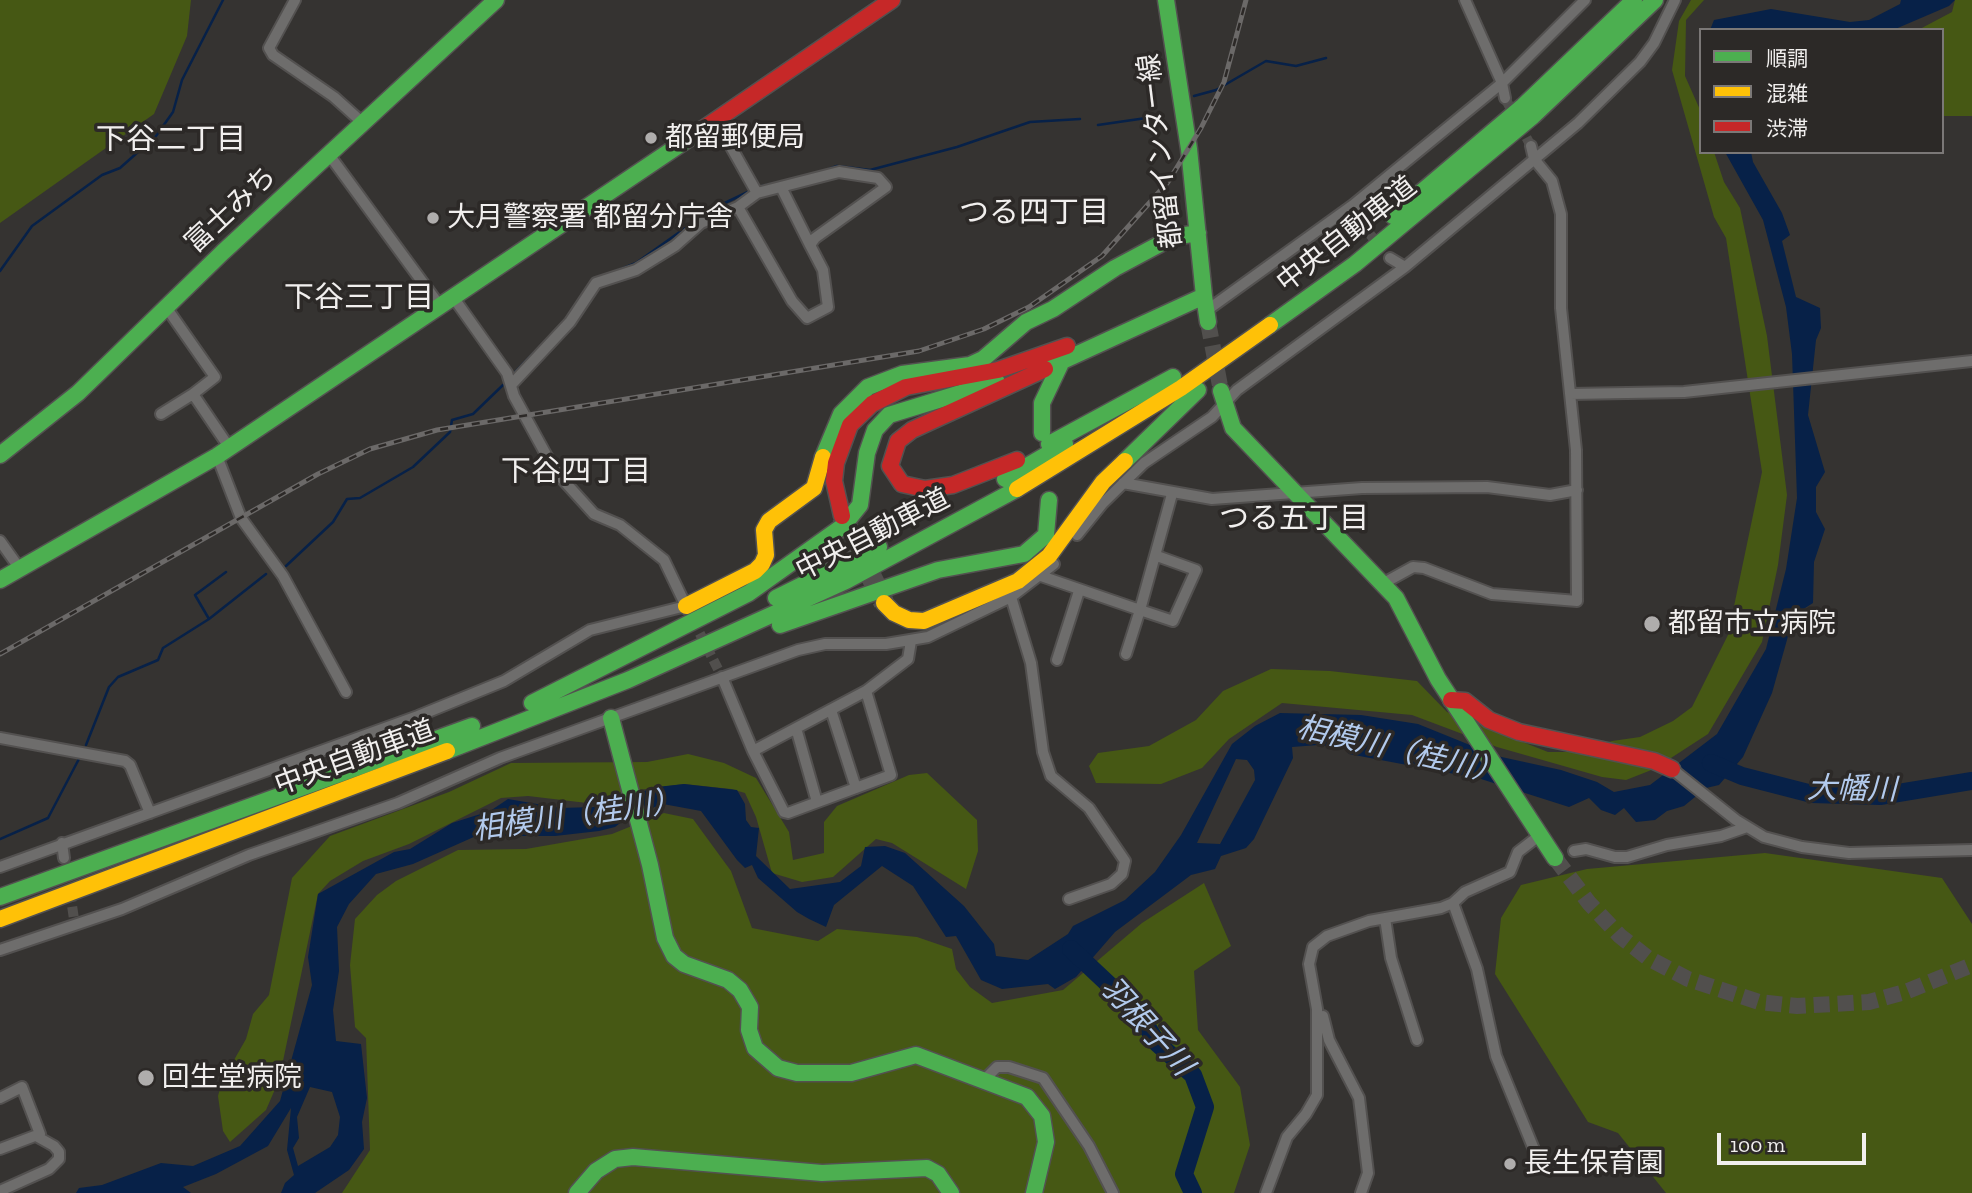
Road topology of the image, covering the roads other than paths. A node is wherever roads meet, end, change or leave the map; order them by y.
1 (295, 0) edge
2 (496, 0) edge
3 (892, 0) edge
4 (1166, 0) edge
5 (1465, 0) edge
6 (1585, 0) edge
7 (1655, 0) edge
8 (1674, 0) edge
9 (1633, 8) edge
10 (1502, 83) junction
11 (1505, 99) tunnel mouth
12 (717, 122) junction
13 (364, 124) junction
14 (1531, 146) tunnel mouth
15 (330, 156) junction
16 (1534, 159) junction
17 (781, 187) junction
18 (757, 194) junction
19 (1353, 205) junction
20 (738, 207) junction
21 (1360, 222) tunnel mouth
22 (1198, 233) junction
23 (810, 245) junction
24 (1390, 258) dead end
25 (1355, 264) junction
26 (1405, 267) junction
27 (447, 302) junction
28 (166, 307) junction
29 (1206, 310) junction
30 (1055, 359) junction
31 (1972, 361) edge
32 (1173, 377) junction
33 (512, 384) junction
34 (193, 394) junction
35 (1570, 394) junction
36 (1223, 397) junction
37 (161, 414) dead end
38 (1042, 433) dead end
39 (223, 451) junction
40 (0, 454) edge
41 (1123, 483) junction
42 (1293, 491) junction
43 (1577, 491) junction
44 (1172, 494) junction
45 (1049, 500) dead end
46 (842, 516) tunnel mouth
47 (0, 541) edge
48 (1157, 556) junction
49 (20, 569) junction
50 (1041, 576) junction
51 (0, 580) edge
52 (1384, 583) junction
53 (1079, 591) junction
54 (1011, 597) junction
55 (884, 603) tunnel mouth
56 (685, 606) junction
57 (1140, 610) junction
58 (911, 641) junction
59 (1126, 654) dead end
60 (1057, 660) dead end
61 (722, 677) junction
62 (628, 680) junction
63 (346, 691) dead end
64 (866, 691) junction
65 (1451, 700) junction
66 (532, 703) junction
67 (831, 710) junction
68 (611, 718) junction
69 (796, 728) junction
70 (0, 738) edge
71 (753, 751) junction
72 (1672, 769) joint
73 (856, 788) junction
74 (817, 802) junction
75 (150, 813) junction
76 (1747, 827) junction
77 (1538, 832) junction
78 (62, 843) junction
79 (1972, 850) edge
80 (1574, 851) dead end
81 (64, 858) dead end
82 (1555, 859) tunnel mouth
83 (0, 867) edge
84 (0, 897) edge
85 (1069, 900) dead end
86 (1453, 903) junction
87 (1385, 918) junction
88 (0, 919) edge
89 (0, 950) edge
90 (1316, 1002) junction
91 (1417, 1040) dead end
92 (983, 1081) junction
93 (0, 1098) edge
94 (36, 1136) junction
95 (0, 1149) edge
96 (1535, 1152) dead end
97 (0, 1191) edge
98 (577, 1193) edge
99 (951, 1193) edge
100 (1034, 1193) edge
101 (1113, 1193) edge
102 (1266, 1193) edge
103 (1360, 1193) edge

1 - 13 street
2 - 13 main road, 富士みち
3 - 12 main road
4 - 22 main road, 都留インター線
5 - 10 street
6 - 10 street
7 - 9 main road, 中央自動車道
8 - 16 street
9 - 25 main road, 中央自動車道
9 - 32 main road, 中央自動車道
10 - 11 street
10 - 19 street
12 - 18 street
12 - 27 main road
13 - 15 main road, 富士みち
14 - 16 street
15 - 27 street
15 - 28 main road, 富士みち
16 - 26 street
16 - 35 street
17 - 18 street
17 - 23 street
17 - 23 street
18 - 20 street
19 - 21 street
19 - 29 street
20 - 23 street
20 - 33 street
22 - 29 main road, 都留インター線
22 - 56 main road
24 - 26 street
25 - 55 main road
25 - 62 main road, 中央自動車道
26 - 36 street
27 - 33 street
27 - 39 main road
28 - 34 street
28 - 40 main road, 富士みち
29 - 30 main road
30 - 32 main road
30 - 38 main road
30 - 46 main road
30 - 66 main road
31 - 35 street
32 - 66 main road, 中央自動車道
33 - 56 street
34 - 37 street
34 - 39 street
35 - 43 street
36 - 41 street
36 - 42 main road
39 - 49 main road
39 - 63 street
41 - 44 street
41 - 50 street
42 - 43 street
42 - 44 street
42 - 52 main road
43 - 52 street
44 - 48 street
45 - 62 main road
47 - 49 street
48 - 57 street
48 - 57 street
49 - 51 main road
50 - 53 street
50 - 54 street
52 - 65 main road
53 - 57 street
53 - 60 street
54 - 58 street
54 - 85 street
56 - 75 street
57 - 59 street
58 - 61 street
58 - 64 street
61 - 68 street
61 - 71 street
62 - 88 main road, 中央自動車道
64 - 67 street
64 - 73 street
65 - 72 main road
65 - 77 main road
66 - 84 main road, 中央自動車道
67 - 69 street
67 - 73 street
68 - 89 street
68 - 92 main road
69 - 71 street
69 - 74 street
70 - 75 street
71 - 74 street
72 - 76 street
73 - 74 street
75 - 78 street
76 - 79 street
76 - 80 street
77 - 82 main road
77 - 86 street
78 - 81 street
78 - 83 street
86 - 87 street
86 - 96 street
87 - 90 street
87 - 91 street
90 - 102 street
90 - 103 street
92 - 100 main road
92 - 101 street
93 - 94 street
94 - 95 street
94 - 97 street
98 - 99 main road

